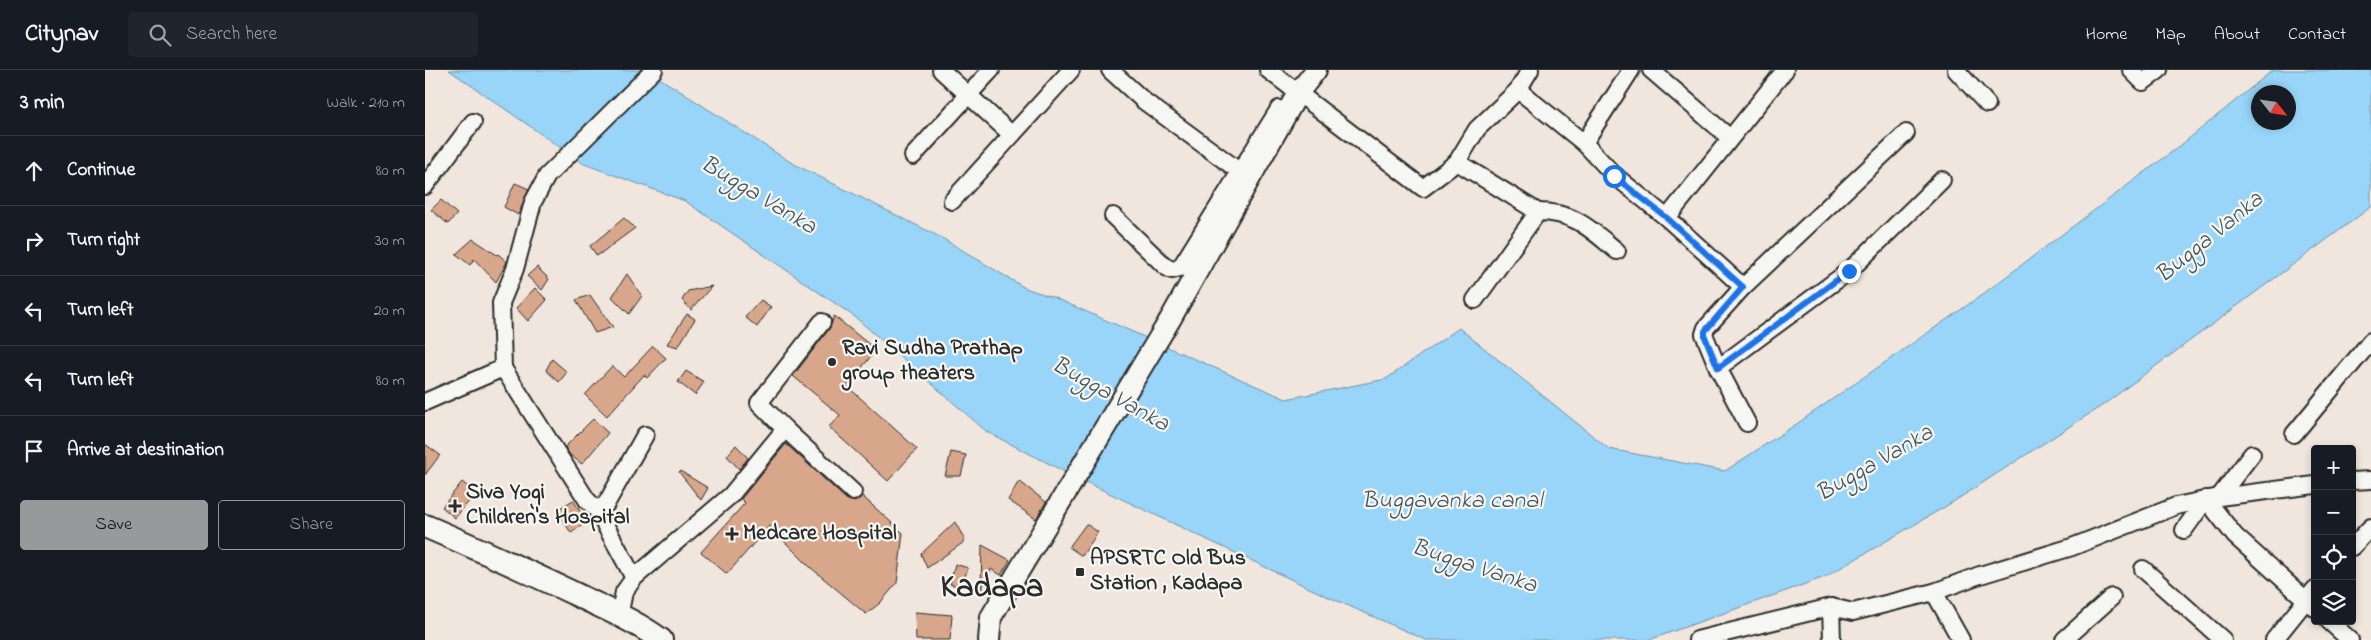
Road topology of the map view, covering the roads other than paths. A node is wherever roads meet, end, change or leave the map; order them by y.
1 (654, 70) edge
2 (941, 70) edge
3 (991, 70) edge
4 (1071, 70) edge
5 (1109, 70) edge
6 (1268, 70) edge
7 (1316, 70) edge
8 (1530, 70) edge
9 (1631, 70) edge
10 (1785, 70) edge
11 (1956, 70) edge
12 (2131, 70) edge
13 (2159, 70) edge
14 (1653, 71) edge
15 (1519, 90) junction
16 (1295, 91) junction
17 (969, 95) junction
18 (1987, 104) dead end
19 (473, 122) dead end
20 (1906, 132) dead end
21 (1011, 134) junction
22 (1730, 138) junction
23 (1584, 143) junction
24 (913, 156) dead end
25 (1457, 162) junction
26 (1239, 171) junction
27 (1942, 180) dead end
28 (425, 186) edge
29 (952, 201) dead end
30 (1538, 212) junction
31 (1113, 216) dead end
32 (1667, 218) junction
33 (1617, 252) dead end
34 (1743, 287) junction
35 (1475, 300) dead end
36 (822, 322) dead end
37 (2371, 341) edge
38 (503, 368) junction
39 (1718, 368) junction
40 (425, 402) edge
41 (1747, 423) dead end
42 (785, 429) junction
43 (2294, 434) dead end
44 (645, 435) dead end
45 (2252, 454) dead end
46 (2371, 480) edge
47 (2356, 481) edge
48 (2311, 486) edge
49 (853, 492) dead end
50 (2212, 498) junction
51 (597, 510) junction
52 (425, 526) edge
53 (2371, 528) edge
54 (2184, 530) dead end
55 (2356, 544) edge
56 (2143, 569) dead end
57 (634, 578) junction
58 (1934, 592) junction
59 (2112, 597) dead end
60 (2311, 598) edge
61 (2311, 600) edge
62 (1831, 607) junction
63 (619, 616) junction
64 (2334, 625) edge
65 (661, 640) edge
66 (989, 640) edge
67 (1697, 640) edge
68 (1832, 640) edge
69 (1961, 640) edge
70 (2064, 640) edge
71 (2223, 640) edge
72 (2274, 640) edge
73 (2351, 640) edge

1 - 38 street
2 - 17 street
3 - 17 street
4 - 21 street
5 - 26 street
6 - 16 street
7 - 16 street
8 - 15 street
9 - 23 street
10 - 22 street
11 - 18 street
12 - 13 street
14 - 22 street
15 - 23 street
15 - 25 street
16 - 25 street
16 - 26 street
16 - 66 street
17 - 21 street
17 - 24 street
19 - 28 street
20 - 34 street
21 - 29 street
22 - 32 street
23 - 32 street
25 - 30 street
26 - 31 street
27 - 39 street
30 - 33 street
30 - 35 street
32 - 34 street
34 - 39 street
36 - 42 street
37 - 43 street
38 - 40 street
38 - 51 street
39 - 41 street
42 - 49 street
42 - 57 street
44 - 51 street
45 - 50 street
46 - 47 street
48 - 50 street
50 - 54 street
50 - 58 street
50 - 60 street
51 - 57 street
52 - 63 main road
53 - 55 street
56 - 71 street
57 - 63 street
58 - 62 street
58 - 69 street
59 - 70 street
61 - 72 street
62 - 67 street
62 - 68 street
63 - 65 main road
64 - 73 street

